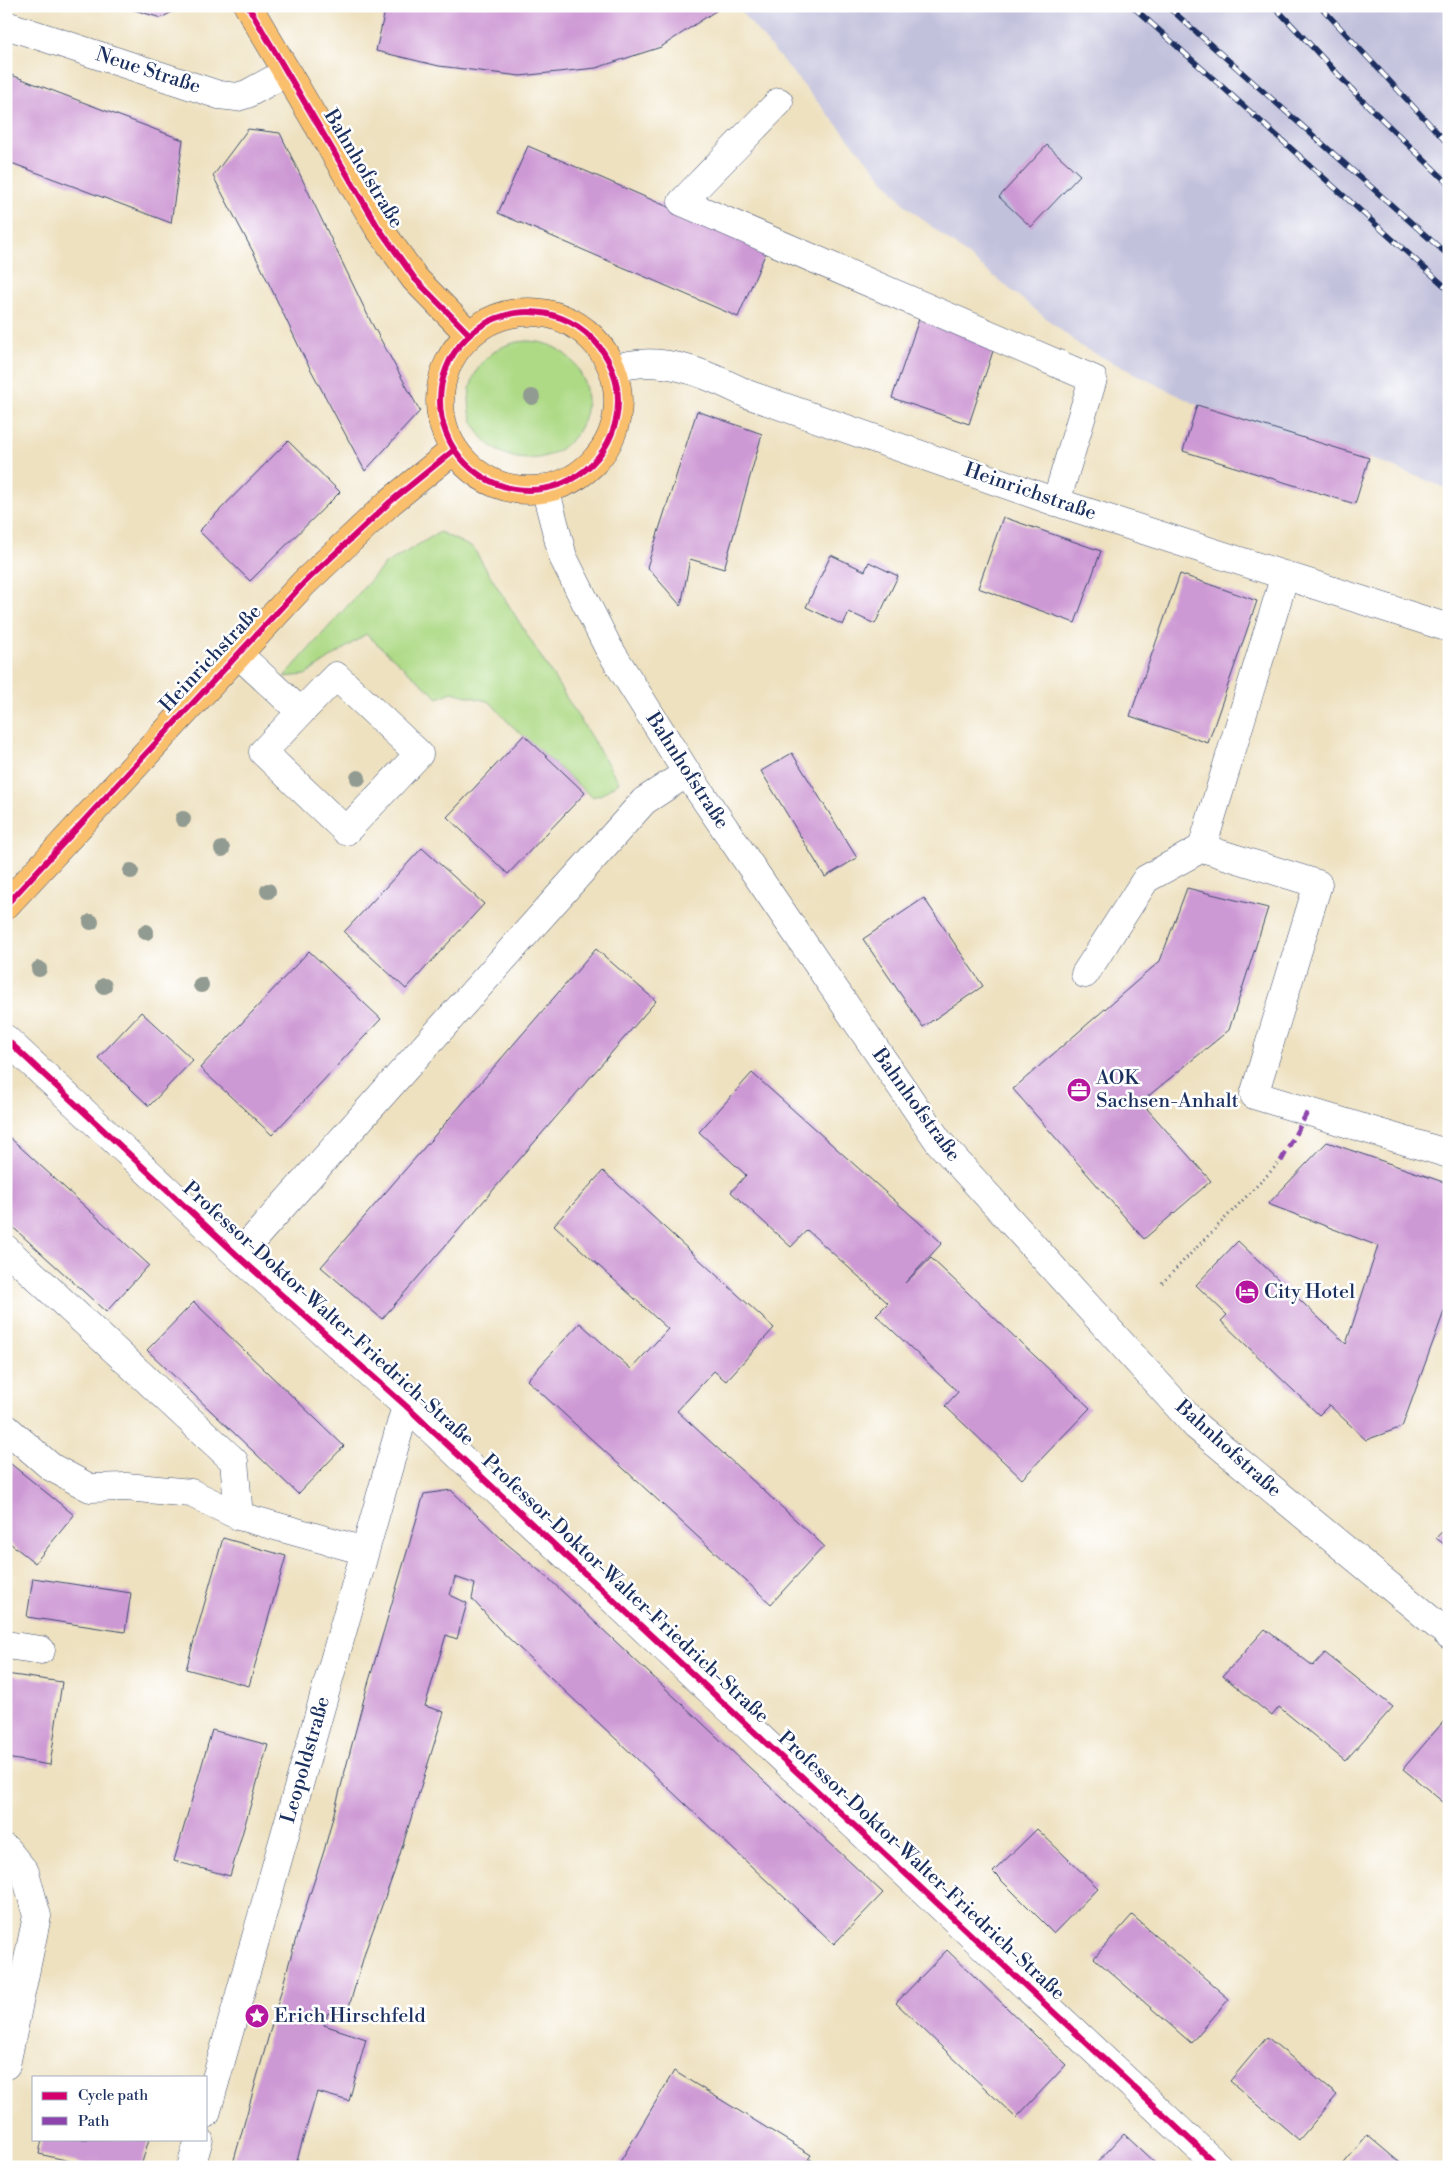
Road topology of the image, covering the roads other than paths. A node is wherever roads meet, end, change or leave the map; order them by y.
1 (248, 6) edge
2 (6, 24) edge
3 (287, 72) junction
4 (779, 102) dead end
5 (470, 334) junction
6 (613, 369) junction
7 (454, 450) junction
8 (545, 488) junction
9 (1056, 502) junction
10 (1285, 575) junction
11 (1449, 628) edge
12 (237, 653) junction
13 (301, 712) junction
14 (687, 773) junction
15 (1202, 848) junction
16 (6, 905) edge
17 (1085, 974) dead end
18 (6, 1038) edge
19 (1449, 1154) edge
20 (6, 1249) edge
21 (238, 1256) junction
22 (406, 1406) junction
23 (6, 1428) edge
24 (239, 1516) junction
25 (365, 1551) junction
26 (1449, 1635) edge
27 (6, 1644) edge
28 (41, 1650) dead end
29 (6, 1849) edge
30 (6, 2065) edge
31 (208, 2107) edge
32 (199, 2140) edge
33 (191, 2167) edge
34 (1219, 2167) edge

1 - 3 main road, Bahnhofstraße
2 - 3 street, Neue Straße
3 - 5 main road, Bahnhofstraße
4 - 9 street
5 - 6 main road
5 - 7 main road
6 - 8 main road
6 - 9 street, Heinrichstraße
7 - 8 main road
7 - 12 main road, Heinrichstraße
8 - 14 street, Bahnhofstraße
9 - 10 street, Heinrichstraße
10 - 11 street, Heinrichstraße
10 - 15 street
12 - 13 street
12 - 16 main road, Heinrichstraße
13 - 13 street
14 - 21 street
14 - 26 street, Bahnhofstraße
15 - 17 street
15 - 19 street
18 - 21 street, Professor-Doktor-Walter-Friedrich-Straße
20 - 24 street
21 - 22 street, Professor-Doktor-Walter-Friedrich-Straße
22 - 25 street, Leopoldstraße
22 - 34 street, Professor-Doktor-Walter-Friedrich-Straße
23 - 24 street
24 - 25 street
25 - 31 street, Leopoldstraße
27 - 28 street
29 - 30 street
32 - 33 street

